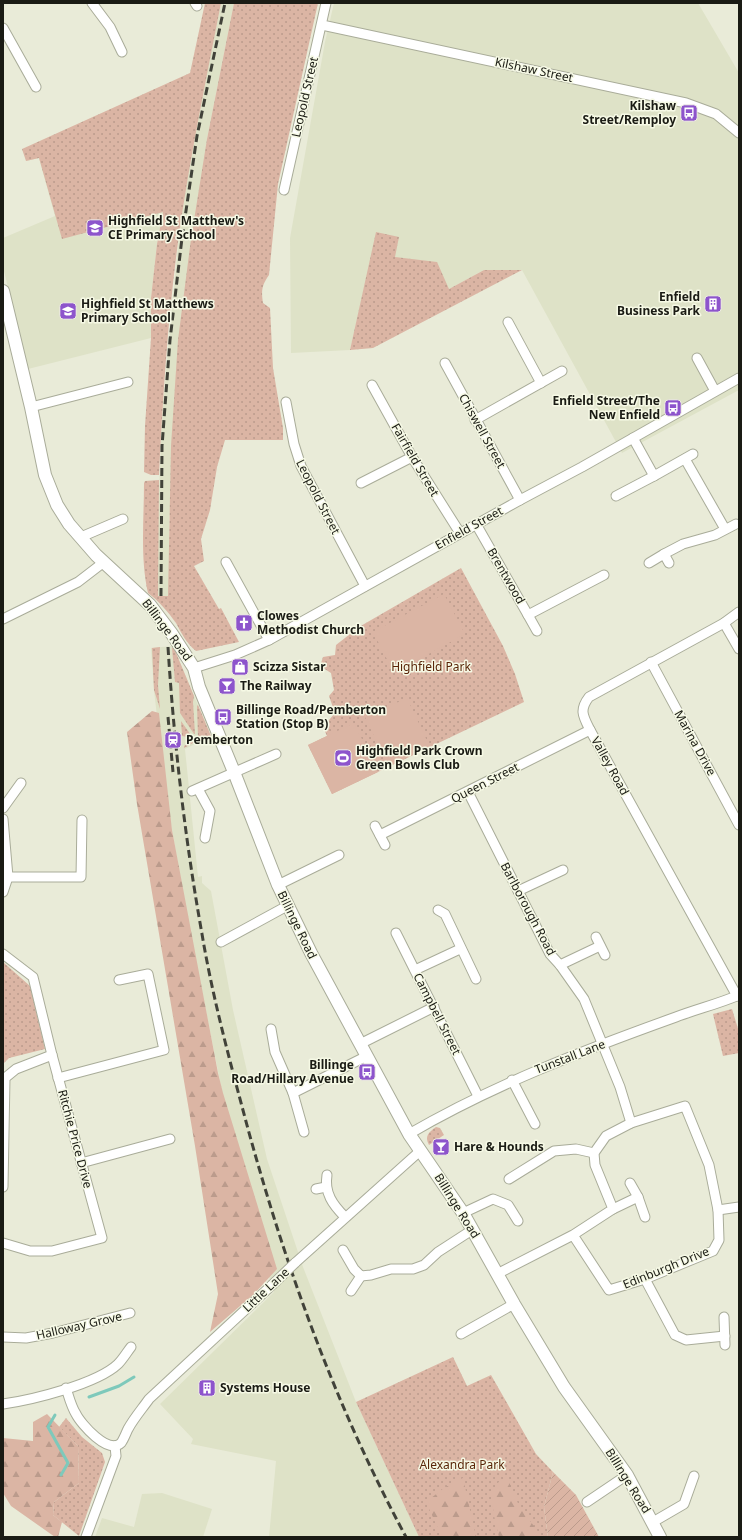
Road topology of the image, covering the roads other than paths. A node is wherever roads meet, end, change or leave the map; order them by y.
1 (92, 3) edge
2 (326, 3) edge
3 (322, 25) junction
4 (3, 28) edge
5 (122, 52) dead end
6 (36, 87) dead end
7 (739, 133) edge
8 (284, 190) dead end
9 (3, 291) edge
10 (508, 322) dead end
11 (697, 358) dead end
12 (445, 363) dead end
13 (562, 371) dead end
14 (739, 378) edge
15 (128, 382) dead end
16 (541, 383) junction
17 (372, 385) dead end
18 (715, 391) junction
19 (286, 402) dead end
20 (31, 407) junction
21 (475, 420) junction
22 (633, 438) junction
23 (693, 454) dead end
24 (412, 457) junction
25 (685, 459) junction
26 (654, 476) junction
27 (361, 483) dead end
28 (616, 496) dead end
29 (520, 500) junction
30 (123, 519) dead end
31 (476, 524) junction
32 (736, 524) dead end
33 (725, 529) junction
34 (460, 533) junction
35 (81, 537) junction
36 (664, 554) junction
37 (104, 562) junction
38 (226, 562) dead end
39 (649, 563) dead end
40 (669, 563) dead end
41 (604, 575) dead end
42 (365, 586) junction
43 (739, 612) edge
44 (528, 615) junction
45 (3, 619) edge
46 (724, 623) junction
47 (537, 631) dead end
48 (269, 640) junction
49 (739, 649) edge
50 (651, 662) junction
51 (194, 668) junction
52 (590, 730) junction
53 (276, 754) dead end
54 (234, 772) junction
55 (21, 783) dead end
56 (468, 792) junction
57 (3, 808) edge
58 (3, 819) edge
59 (82, 820) dead end
60 (739, 825) edge
61 (375, 826) dead end
62 (380, 835) junction
63 (205, 838) dead end
64 (385, 845) dead end
65 (339, 855) dead end
66 (563, 870) dead end
67 (8, 877) junction
68 (278, 885) junction
69 (518, 891) junction
70 (3, 892) edge
71 (287, 906) junction
72 (444, 911) dead end
73 (396, 933) dead end
74 (596, 937) dead end
75 (221, 942) dead end
76 (600, 946) junction
77 (460, 949) junction
78 (3, 954) edge
79 (604, 955) dead end
80 (560, 965) junction
81 (415, 970) junction
82 (476, 979) dead end
83 (119, 980) dead end
84 (738, 996) edge
85 (434, 1007) junction
86 (274, 1033) dead end
87 (360, 1044) junction
88 (603, 1044) junction
89 (52, 1055) junction
90 (367, 1056) junction
91 (58, 1078) junction
92 (512, 1080) junction
93 (293, 1093) junction
94 (478, 1096) junction
95 (631, 1123) junction
96 (535, 1124) dead end
97 (304, 1132) dead end
98 (408, 1134) junction
99 (170, 1139) dead end
100 (420, 1151) junction
101 (594, 1153) junction
102 (81, 1163) junction
103 (327, 1175) dead end
104 (509, 1179) dead end
105 (630, 1183) dead end
106 (3, 1187) edge
107 (326, 1187) junction
108 (316, 1189) dead end
109 (638, 1197) junction
110 (739, 1207) edge
111 (613, 1209) junction
112 (718, 1210) junction
113 (463, 1213) junction
114 (345, 1217) junction
115 (645, 1217) dead end
116 (518, 1221) dead end
117 (472, 1230) junction
118 (573, 1235) junction
119 (3, 1243) edge
120 (343, 1250) dead end
121 (497, 1274) junction
122 (361, 1276) junction
123 (644, 1279) junction
124 (351, 1291) dead end
125 (514, 1304) junction
126 (130, 1313) dead end
127 (724, 1317) dead end
128 (461, 1334) dead end
129 (3, 1337) edge
130 (131, 1347) dead end
131 (66, 1388) junction
132 (3, 1404) edge
133 (115, 1446) junction
134 (627, 1475) junction
135 (694, 1476) dead end
136 (587, 1502) dead end
137 (653, 1522) junction
138 (86, 1537) edge
139 (660, 1537) edge

1 - 5 street
2 - 3 street, Leopold Street
3 - 7 street, Kilshaw Street
3 - 8 street, Leopold Street
4 - 6 street
9 - 20 main road, Billinge Road
10 - 16 street
11 - 18 street
12 - 21 street, Chiswell Street
13 - 16 street
14 - 18 street, Enfield Street
15 - 20 street
16 - 21 street
17 - 24 street, Fairfield Street
18 - 22 street, Enfield Street
19 - 42 street, Leopold Street
20 - 35 main road, Billinge Road
21 - 29 street, Chiswell Street
22 - 26 street
22 - 29 street, Enfield Street
23 - 25 street
24 - 27 street
24 - 34 street, Fairfield Street
25 - 26 street
25 - 33 street
26 - 28 street
29 - 31 street, Enfield Street
30 - 35 street
31 - 34 street, Enfield Street
31 - 44 street, Brentwood
32 - 33 street
33 - 36 street
34 - 42 street, Enfield Street
35 - 37 main road, Billinge Road
36 - 39 street
36 - 40 street
37 - 45 street
37 - 51 main road, Billinge Road
38 - 48 street
41 - 44 street, Brentwood
42 - 48 street, Enfield Street
43 - 46 street, Valley Road
44 - 47 street
46 - 49 street
46 - 50 street, Valley Road
48 - 51 street, Enfield Street
50 - 52 street, Valley Road
50 - 60 street, Marina Drive
51 - 54 main road, Billinge Road
52 - 56 street, Queen Street
52 - 84 street, Valley Road
53 - 54 street
54 - 63 street
54 - 68 main road, Billinge Road
55 - 57 street
56 - 62 street, Queen Street
56 - 69 street, Barlborough Road
58 - 67 street
59 - 67 street
61 - 62 street
62 - 64 street
65 - 68 street
66 - 69 street
67 - 70 street
68 - 71 main road, Billinge Road
69 - 80 street, Barlborough Road
71 - 75 street
71 - 87 main road, Billinge Road
72 - 77 street
73 - 81 street, Campbell Street
74 - 76 street
76 - 79 street
76 - 80 street
77 - 81 street
77 - 82 street
78 - 89 street, Ritchie Price Drive
80 - 88 street, Barlborough Road
81 - 85 street, Campbell Street
83 - 91 street
84 - 88 street, Tunstall Lane
85 - 87 street
85 - 94 street, Campbell Street
86 - 93 street
87 - 90 main road, Billinge Road
88 - 92 street, Tunstall Lane
88 - 95 street, Barlborough Road
89 - 91 street, Ritchie Price Drive
89 - 106 street
90 - 93 street
90 - 98 main road, Billinge Road
91 - 102 street, Ritchie Price Drive
92 - 94 street, Tunstall Lane
92 - 96 street
93 - 97 street
94 - 98 street, Tunstall Lane
95 - 101 street, Edinburgh Drive
95 - 112 street, Edinburgh Drive
98 - 100 main road, Billinge Road
99 - 102 street
100 - 113 main road, Billinge Road
100 - 114 street, Little Lane
101 - 104 street
101 - 111 street
102 - 119 street, Ritchie Price Drive
103 - 107 street
105 - 109 street
107 - 108 street
107 - 114 street
109 - 111 street
109 - 115 street
110 - 112 street
111 - 118 street
112 - 123 street, Edinburgh Drive
113 - 116 street
113 - 117 main road, Billinge Road
114 - 133 street, Little Lane, bridge
117 - 121 main road, Billinge Road
117 - 122 street
118 - 121 street
118 - 123 street, Edinburgh Drive
120 - 122 street
121 - 125 main road, Billinge Road
122 - 124 street
123 - 127 street
125 - 128 street
125 - 134 main road, Billinge Road
126 - 129 street, Halloway Grove
130 - 131 street
131 - 132 street
131 - 133 street
133 - 138 street
134 - 136 street
134 - 137 main road, Billinge Road
135 - 137 street
137 - 139 main road, Billinge Road

